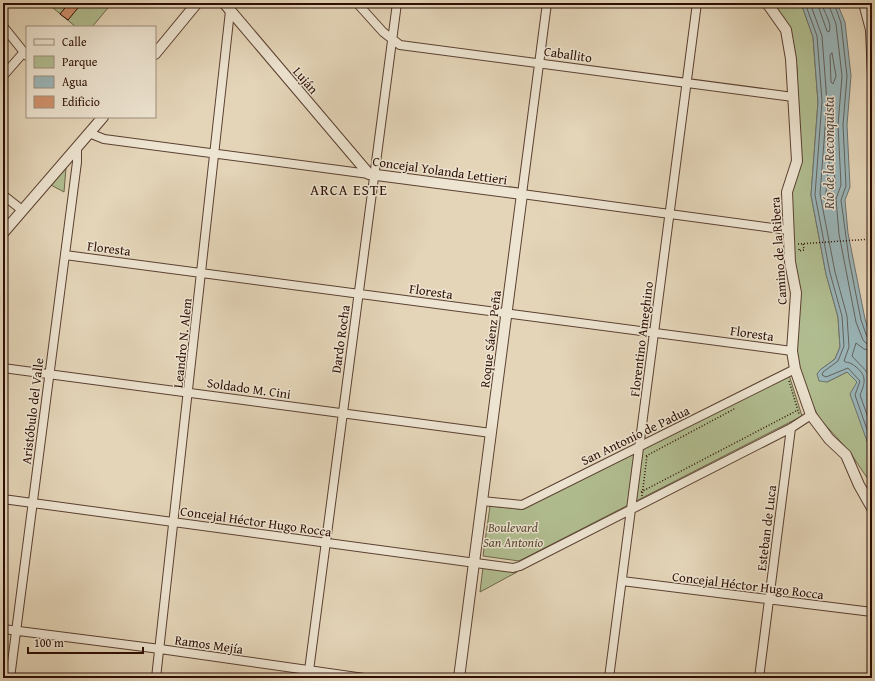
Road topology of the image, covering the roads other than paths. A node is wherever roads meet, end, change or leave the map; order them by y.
1 (197, 3) edge
2 (357, 3) edge
3 (397, 3) edge
4 (547, 3) edge
5 (697, 3) edge
6 (767, 3) edge
7 (864, 3) edge
8 (227, 7) edge
9 (3, 26) edge
10 (392, 40) junction
11 (156, 53) edge
12 (25, 54) edge
13 (540, 63) junction
14 (3, 76) edge
15 (872, 76) edge
16 (687, 82) junction
17 (793, 97) junction
18 (98, 119) edge
19 (89, 133) junction
20 (77, 148) junction
21 (215, 153) junction
22 (372, 174) junction
23 (522, 194) junction
24 (3, 195) edge
25 (22, 210) junction
26 (670, 214) junction
27 (788, 230) junction
28 (3, 233) edge
29 (66, 255) junction
30 (202, 272) junction
31 (358, 293) junction
32 (507, 313) junction
33 (654, 332) junction
34 (792, 351) junction
35 (3, 368) edge
36 (796, 372) junction
37 (48, 374) junction
38 (189, 392) junction
39 (342, 413) junction
40 (811, 415) junction
41 (791, 428) junction
42 (491, 433) junction
43 (639, 446) junction
44 (3, 499) edge
45 (482, 501) junction
46 (32, 503) junction
47 (872, 508) edge
48 (630, 511) junction
49 (174, 522) junction
50 (326, 542) junction
51 (474, 562) junction
52 (622, 580) junction
53 (769, 600) junction
54 (872, 612) edge
55 (3, 629) edge
56 (16, 630) junction
57 (160, 648) junction
58 (308, 674) edge
59 (10, 678) edge
60 (156, 678) edge
61 (364, 678) edge
62 (459, 678) edge
63 (609, 678) edge
64 (759, 678) edge

1 - 11 street
2 - 10 street, Caballito
3 - 10 street, Dardo Rocha
4 - 13 street, Roque Sáenz Peña
5 - 16 street, Florentino Ameghino
6 - 17 street, Camino de la Ribera
7 - 15 street
8 - 21 street, Leandro N. Alem
8 - 22 street, Luján
9 - 12 street
10 - 13 street, Caballito
10 - 22 street, Dardo Rocha
12 - 14 street
13 - 16 street, Caballito
13 - 23 street, Roque Sáenz Peña
16 - 17 street, Caballito
16 - 26 street, Florentino Ameghino
17 - 27 street, Camino de la Ribera
18 - 19 street
19 - 20 street
19 - 21 street, Concejal Yolanda Lettieri
20 - 25 street
20 - 29 street, Aristóbulo del Valle
21 - 22 street, Concejal Yolanda Lettieri
21 - 30 street, Leandro N. Alem
22 - 23 street, Concejal Yolanda Lettieri
22 - 31 street, Dardo Rocha
23 - 26 street, Concejal Yolanda Lettieri
23 - 32 street, Roque Sáenz Peña
24 - 25 street
25 - 28 street
26 - 27 street, Concejal Yolanda Lettieri
26 - 33 street, Florentino Ameghino
27 - 34 street, Camino de la Ribera
29 - 30 street, Floresta
29 - 37 street, Aristóbulo del Valle
30 - 31 street, Floresta
30 - 38 street, Leandro N. Alem
31 - 32 street, Floresta
31 - 39 street, Dardo Rocha
32 - 33 street, Floresta
32 - 42 street, Roque Sáenz Peña
33 - 34 street, Floresta
33 - 43 street, Florentino Ameghino
34 - 36 street, Camino de la Ribera
35 - 37 street, Soldado M. Cini
36 - 40 street, Camino de la Ribera
36 - 43 street, San Antonio de Padua
37 - 38 street, Soldado M. Cini
37 - 46 street, Aristóbulo del Valle
38 - 39 street, Soldado M. Cini
38 - 49 street, Leandro N. Alem
39 - 42 street, Soldado M. Cini
39 - 50 street, Dardo Rocha
40 - 41 street
40 - 47 street, Camino de la Ribera
41 - 48 street
41 - 53 street, Esteban de Luca
42 - 45 street, Roque Sáenz Peña
43 - 45 street, San Antonio de Padua
43 - 48 street, Florentino Ameghino
44 - 46 street, Concejal Héctor Hugo Rocca
45 - 51 street, Roque Sáenz Peña
46 - 49 street, Concejal Héctor Hugo Rocca
46 - 56 street, Aristóbulo del Valle
48 - 51 street, Concejal Héctor Hugo Rocca
48 - 52 street, Florentino Ameghino
49 - 50 street, Concejal Héctor Hugo Rocca
49 - 57 street, Leandro N. Alem
50 - 51 street, Concejal Héctor Hugo Rocca
50 - 58 street, Dardo Rocha
51 - 62 street, Roque Sáenz Peña
52 - 53 street, Concejal Héctor Hugo Rocca
52 - 63 street, Florentino Ameghino
53 - 54 street, Concejal Héctor Hugo Rocca
53 - 64 street, Esteban de Luca
55 - 56 street, Ramos Mejía
56 - 57 street, Ramos Mejía
56 - 59 street, Aristóbulo del Valle
57 - 58 street, Ramos Mejía
57 - 60 street, Leandro N. Alem
58 - 61 street, Ramos Mejía

